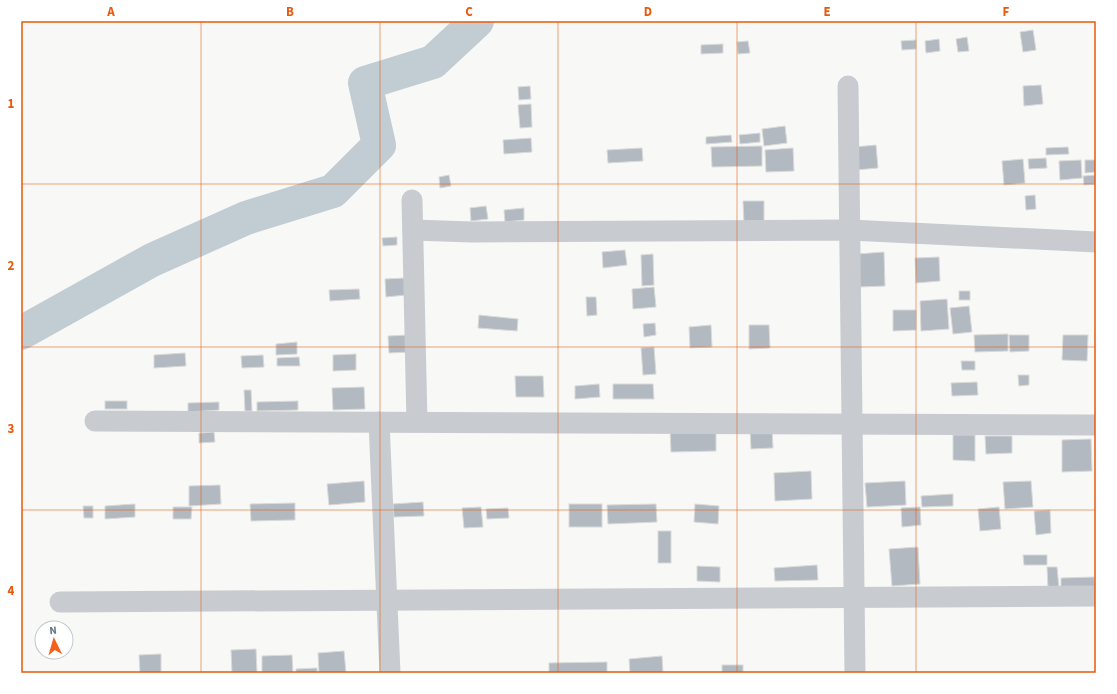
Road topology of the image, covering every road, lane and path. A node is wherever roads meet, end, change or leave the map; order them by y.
1 (848, 86) dead end
2 (412, 200) dead end
3 (413, 230) junction
4 (850, 230) junction
5 (1096, 242) edge
6 (95, 421) dead end
7 (379, 422) junction
8 (417, 422) junction
9 (852, 424) junction
10 (1096, 425) edge
11 (1096, 596) edge
12 (854, 597) junction
13 (387, 601) junction
14 (60, 602) dead end
15 (390, 673) edge
16 (855, 673) edge

1 - 4 street
2 - 3 street
3 - 4 street
3 - 8 street
4 - 5 street
4 - 9 street
6 - 7 street
7 - 8 street
7 - 13 street
8 - 9 street
9 - 10 street
9 - 12 street
11 - 12 street
12 - 13 street
12 - 16 street
13 - 14 street
13 - 15 street

